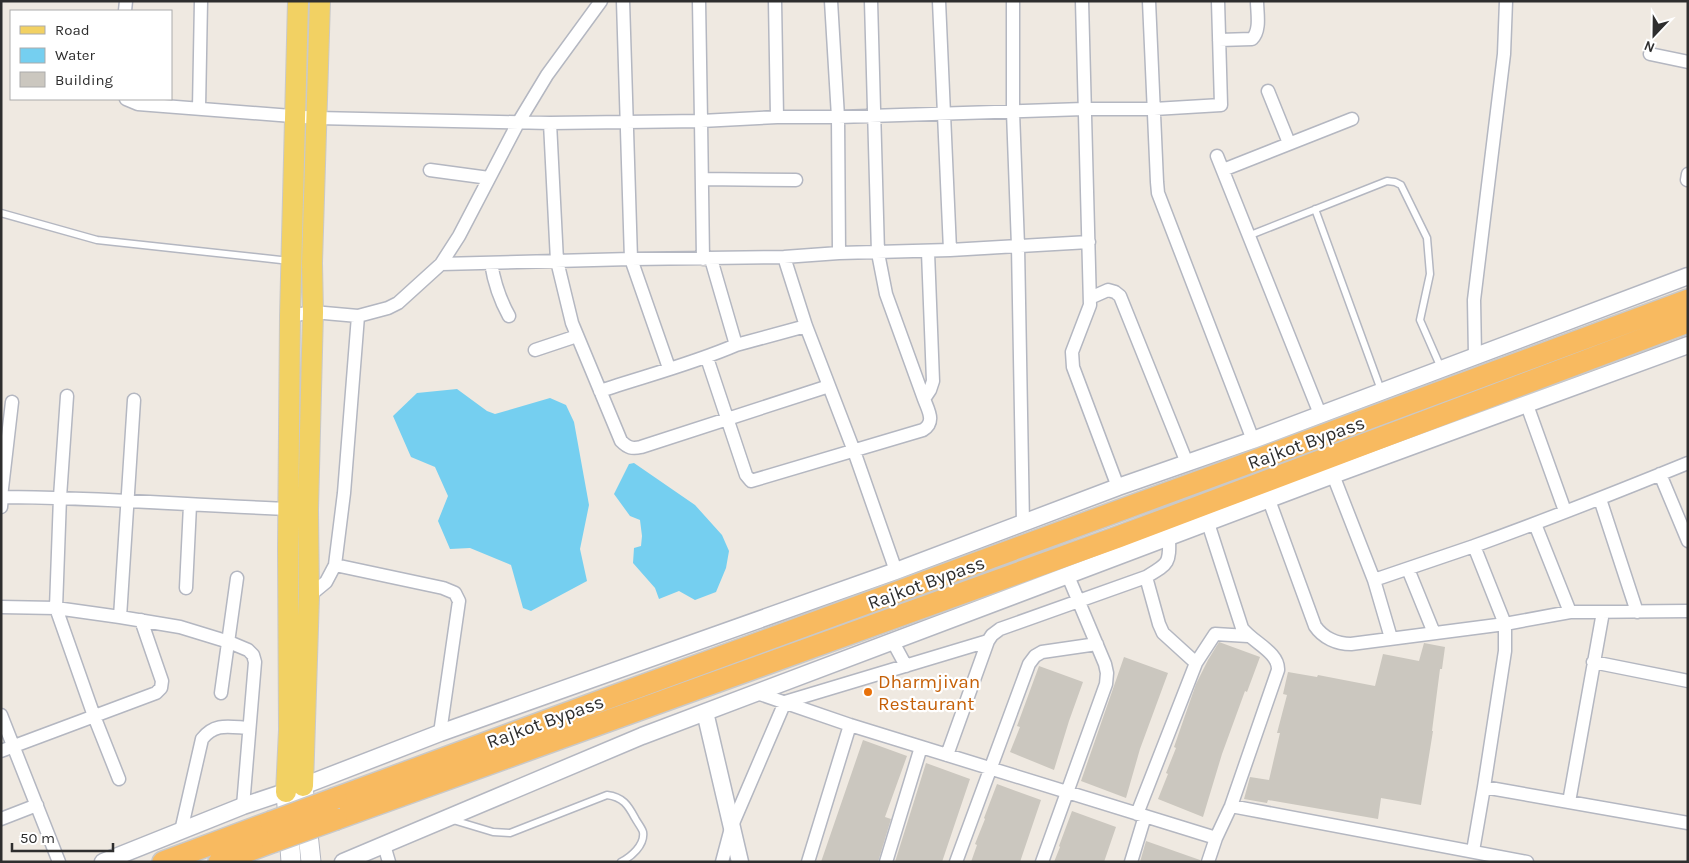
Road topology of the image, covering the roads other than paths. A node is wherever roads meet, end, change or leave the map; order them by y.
1 (201, 1) edge
2 (298, 1) edge
3 (320, 1) edge
4 (601, 1) edge
5 (623, 1) edge
6 (699, 1) edge
7 (775, 1) edge
8 (831, 1) edge
9 (871, 1) edge
10 (939, 1) edge
11 (1013, 1) edge
12 (1082, 1) edge
13 (1149, 1) edge
14 (1218, 1) edge
15 (1256, 1) edge
16 (1506, 1) edge
17 (1219, 40) junction
18 (1650, 54) dead end
19 (1688, 62) edge
20 (1268, 91) dead end
21 (128, 100) edge
22 (198, 108) junction
23 (1084, 109) junction
24 (1154, 109) junction
25 (1013, 112) junction
26 (944, 114) junction
27 (295, 116) junction
28 (875, 116) junction
29 (776, 117) junction
30 (838, 117) junction
31 (317, 118) junction
32 (1352, 119) dead end
33 (626, 121) junction
34 (701, 121) junction
35 (518, 123) junction
36 (550, 123) junction
37 (1290, 144) junction
38 (1217, 156) dead end
39 (430, 170) dead end
40 (1222, 170) junction
41 (1688, 174) edge
42 (489, 178) junction
43 (702, 180) junction
44 (796, 180) dead end
45 (1687, 180) edge
46 (1315, 209) junction
47 (1, 213) edge
48 (1248, 236) junction
49 (1089, 242) junction
50 (1018, 246) junction
51 (950, 250) junction
52 (928, 252) junction
53 (839, 253) junction
54 (878, 253) junction
55 (784, 257) junction
56 (631, 259) junction
57 (707, 259) junction
58 (291, 261) junction
59 (557, 261) junction
60 (491, 263) junction
61 (441, 264) junction
62 (1688, 276) edge
63 (1090, 298) junction
64 (1688, 300) edge
65 (313, 312) junction
66 (290, 316) junction
67 (358, 316) junction
68 (509, 316) dead end
69 (1688, 322) edge
70 (806, 326) junction
71 (577, 336) junction
72 (736, 345) junction
73 (1688, 345) edge
74 (535, 350) dead end
75 (1475, 356) junction
76 (707, 358) junction
77 (669, 368) junction
78 (1442, 368) junction
79 (829, 386) junction
80 (600, 390) junction
81 (1382, 391) junction
82 (67, 396) dead end
83 (289, 396) junction
84 (310, 396) junction
85 (924, 399) junction
86 (134, 400) dead end
87 (12, 402) dead end
88 (1526, 405) junction
89 (1320, 414) junction
90 (726, 418) junction
91 (1253, 440) junction
92 (854, 451) junction
93 (1187, 463) junction
94 (1688, 463) edge
95 (1660, 474) junction
96 (1333, 475) junction
97 (1118, 487) junction
98 (60, 497) junction
99 (1600, 499) junction
100 (2, 500) edge
101 (128, 500) junction
102 (1269, 500) junction
103 (190, 505) junction
104 (298, 509) junction
105 (1565, 511) junction
106 (1208, 523) junction
107 (1023, 524) junction
108 (1535, 524) junction
109 (1169, 538) junction
110 (1688, 541) edge
111 (1474, 546) junction
112 (335, 565) junction
113 (1408, 570) junction
114 (896, 571) junction
115 (1068, 576) junction
116 (1146, 577) junction
117 (237, 578) dead end
118 (1374, 580) junction
119 (186, 588) dead end
120 (309, 596) junction
121 (1078, 601) junction
122 (1, 607) edge
123 (56, 608) junction
124 (1688, 611) edge
125 (1570, 612) junction
126 (1603, 612) junction
127 (1637, 612) junction
128 (120, 617) junction
129 (141, 620) junction
130 (1505, 624) junction
131 (1434, 633) junction
132 (1248, 636) junction
133 (1391, 638) junction
134 (988, 641) junction
135 (229, 642) junction
136 (893, 642) junction
137 (1097, 644) junction
138 (1593, 662) junction
139 (1196, 663) junction
140 (906, 666) junction
141 (1688, 682) edge
142 (221, 693) dead end
143 (757, 693) junction
144 (785, 702) junction
145 (705, 712) junction
146 (1, 715) edge
147 (94, 716) junction
148 (850, 725) junction
149 (249, 728) junction
150 (440, 733) junction
151 (921, 747) junction
152 (7, 749) edge
153 (946, 755) junction
154 (990, 768) junction
155 (119, 779) dead end
156 (1484, 787) junction
157 (294, 789) junction
158 (1068, 792) junction
159 (1569, 802) junction
160 (37, 805) junction
161 (243, 806) junction
162 (1231, 806) junction
163 (336, 808) junction
164 (1141, 815) junction
165 (447, 818) junction
166 (1, 819) edge
167 (1688, 823) edge
168 (731, 828) junction
169 (181, 831) junction
170 (272, 832) junction
171 (1216, 838) junction
172 (384, 845) junction
173 (1472, 851) junction
174 (1523, 861) edge
175 (59, 862) edge
176 (103, 862) edge
177 (163, 862) edge
178 (219, 862) edge
179 (291, 862) edge
180 (311, 862) edge
181 (344, 862) edge
182 (389, 862) edge
183 (621, 862) edge
184 (722, 862) edge
185 (740, 862) edge
186 (808, 862) edge
187 (886, 862) edge
188 (956, 862) edge
189 (1042, 862) edge
190 (1131, 862) edge
191 (1208, 862) edge

1 - 22 street
2 - 27 main road
3 - 31 main road
4 - 35 street
5 - 33 street
6 - 34 street
7 - 29 street
8 - 30 street
9 - 28 street
10 - 26 street
11 - 25 street
12 - 23 street
13 - 24 street
14 - 17 street
15 - 17 street
16 - 75 street
17 - 24 street
18 - 19 street
20 - 37 street
21 - 22 street
22 - 27 street
23 - 24 street
23 - 25 street
23 - 49 street
24 - 91 street
25 - 26 street
25 - 50 street
26 - 28 street
26 - 51 street
27 - 31 street
27 - 58 main road
28 - 30 street
28 - 54 street
29 - 30 street
29 - 34 street
30 - 53 street
31 - 35 street
31 - 65 main road
32 - 37 street
33 - 34 street
33 - 36 street
33 - 56 street
34 - 43 street
35 - 36 street
35 - 42 street
36 - 59 street
37 - 40 street
38 - 40 street
39 - 42 street
40 - 48 street
41 - 45 street
42 - 61 street
43 - 44 street
43 - 57 street
46 - 48 lane
46 - 78 lane
46 - 81 lane
47 - 58 lane
48 - 89 street
49 - 50 street
49 - 63 street
50 - 51 street
50 - 107 street
51 - 52 street
52 - 54 street
52 - 85 street
53 - 54 street
53 - 55 street
54 - 85 street
55 - 57 street
55 - 70 street
56 - 57 street
56 - 59 street
56 - 77 street
57 - 72 street
58 - 66 main road
59 - 60 street
59 - 71 street
60 - 61 street
60 - 68 street
61 - 67 street
62 - 75 street
63 - 93 street
63 - 97 street
64 - 163 highway, Rajkot Bypass
65 - 66 street
65 - 67 street
65 - 84 main road
66 - 83 main road
67 - 112 street
69 - 163 highway, Rajkot Bypass
70 - 72 street
70 - 79 street
71 - 74 street
71 - 80 street
72 - 76 street
73 - 88 street
75 - 78 street
76 - 77 street
76 - 90 street
77 - 80 street
78 - 81 street
79 - 90 street
79 - 92 street
80 - 90 street
81 - 89 street
82 - 98 street
83 - 84 main road
83 - 104 main road
84 - 104 main road
85 - 92 street
86 - 101 street
87 - 100 street
88 - 96 street
88 - 105 street
89 - 91 street
90 - 92 street
91 - 93 street
92 - 114 street
93 - 97 street
94 - 95 street
95 - 99 street
95 - 110 street
96 - 102 street
96 - 118 street
97 - 107 street
98 - 100 street
98 - 101 street
98 - 123 street
99 - 105 street
99 - 127 street
101 - 103 street
101 - 128 street
102 - 106 street
102 - 133 street
103 - 104 street
103 - 119 street
104 - 120 main road
104 - 157 main road
105 - 108 street
106 - 109 street
106 - 132 street
107 - 114 street
108 - 111 street
108 - 125 street
109 - 115 street
109 - 116 street
111 - 113 street
111 - 130 street
112 - 120 street
112 - 150 street
113 - 118 street
113 - 131 street
114 - 150 street
115 - 121 street
115 - 136 street
116 - 121 street
116 - 139 street
117 - 135 street
118 - 133 street
120 - 157 main road
121 - 134 street
121 - 137 street
122 - 123 street
123 - 128 street
123 - 147 street
124 - 127 street
125 - 126 street
125 - 130 street
126 - 127 street
126 - 138 street
128 - 129 street
129 - 135 street
129 - 147 street
130 - 131 street
130 - 156 street
131 - 133 street
132 - 139 street
132 - 162 street
134 - 140 street
134 - 153 street
135 - 142 street
135 - 149 street
136 - 140 street
136 - 143 street
137 - 154 street
137 - 158 street
138 - 141 street
138 - 159 street
139 - 164 street
140 - 144 street
143 - 144 street
143 - 145 street
144 - 148 street
144 - 168 street
145 - 165 street
145 - 168 street
146 - 152 street
147 - 152 street
147 - 155 street
148 - 151 street
148 - 186 street
149 - 161 street
149 - 169 street
150 - 157 street
151 - 153 street
151 - 187 street
152 - 160 street
153 - 154 street
154 - 158 street
154 - 188 street
156 - 159 street
156 - 173 street
157 - 161 street
157 - 179 main road
157 - 180 main road
158 - 164 street
158 - 189 street
159 - 167 street
160 - 166 street
160 - 175 street
161 - 169 street
162 - 171 street
162 - 173 street
163 - 170 highway, Rajkot Bypass, bridge
164 - 171 street
164 - 190 street
165 - 172 street
165 - 183 lane
168 - 184 street
168 - 185 street
169 - 176 street
170 - 177 highway, Rajkot Bypass
170 - 178 highway, Rajkot Bypass
171 - 191 street
172 - 181 street
172 - 182 street
173 - 174 street

